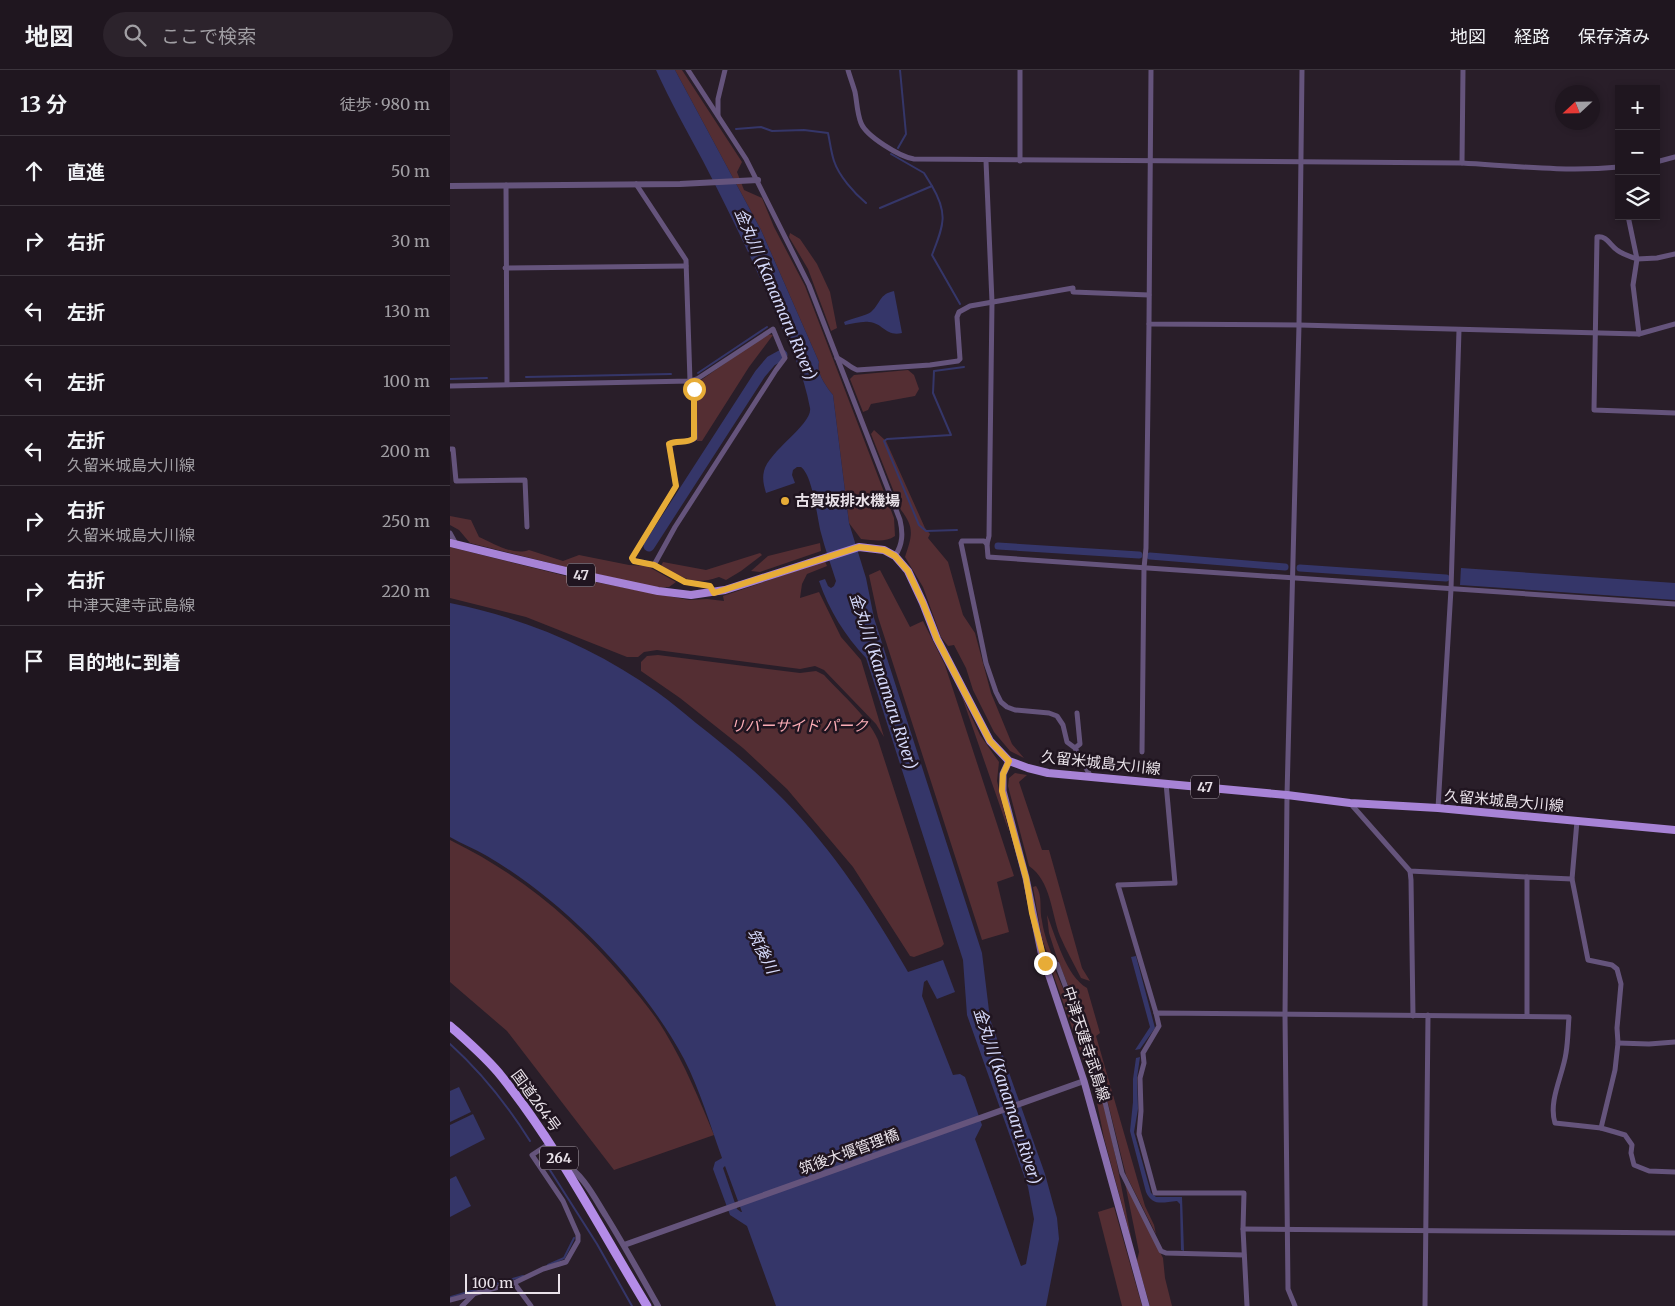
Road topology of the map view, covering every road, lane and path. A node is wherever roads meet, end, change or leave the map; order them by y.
1 (688, 70) edge
2 (725, 70) edge
3 (848, 70) edge
4 (1020, 70) edge
5 (1151, 70) edge
6 (1302, 70) edge
7 (1463, 70) edge
8 (718, 115) junction
9 (1675, 157) edge
10 (986, 161) junction
11 (1020, 161) junction
12 (1150, 161) junction
13 (1660, 161) edge
14 (1300, 162) junction
15 (1462, 162) junction
16 (1615, 167) edge
17 (758, 180) junction
18 (636, 184) junction
19 (506, 185) junction
20 (450, 186) edge
21 (1629, 220) edge
22 (1675, 254) edge
23 (1637, 259) junction
24 (686, 266) junction
25 (505, 268) junction
26 (1149, 295) junction
27 (992, 302) junction
28 (1149, 324) junction
29 (1675, 324) edge
30 (1299, 325) junction
31 (1459, 330) junction
32 (1595, 334) junction
33 (1639, 334) junction
34 (837, 358) junction
35 (690, 381) junction
36 (507, 384) junction
37 (450, 386) edge
38 (1675, 413) edge
39 (450, 449) edge
40 (528, 527) dead end
41 (450, 533) edge
42 (453, 543) edge
43 (987, 544) junction
44 (895, 556) junction
45 (654, 565) junction
46 (1144, 568) junction
47 (1293, 578) junction
48 (1451, 589) junction
49 (714, 593) junction
50 (1675, 604) edge
51 (1077, 713) dead end
52 (1075, 748) junction
53 (1142, 752) dead end
54 (1009, 761) junction
55 (1092, 777) junction
56 (1166, 783) junction
57 (1287, 795) junction
58 (1350, 803) junction
59 (1438, 808) junction
60 (1577, 822) junction
61 (1675, 830) edge
62 (1410, 871) junction
63 (1527, 877) junction
64 (1572, 879) junction
65 (1057, 964) dead end
66 (1156, 1013) junction
67 (1285, 1015) junction
68 (1428, 1015) junction
69 (1413, 1016) junction
70 (1527, 1016) junction
71 (450, 1026) edge
72 (1675, 1042) edge
73 (1618, 1043) junction
74 (1081, 1082) junction
75 (1600, 1128) junction
76 (550, 1144) junction
77 (561, 1162) junction
78 (1675, 1172) edge
79 (1243, 1229) junction
80 (1286, 1229) junction
81 (1425, 1231) junction
82 (1675, 1233) edge
83 (626, 1244) junction
84 (1244, 1255) junction
85 (514, 1283) junction
86 (474, 1294) junction
87 (450, 1300) edge
88 (462, 1306) edge
89 (531, 1306) edge
90 (647, 1306) edge
91 (658, 1306) edge
92 (1146, 1306) edge
93 (1247, 1306) edge
94 (1295, 1306) edge
95 (1425, 1306) edge

1 - 8 street
2 - 8 street
3 - 10 street
4 - 11 street
5 - 12 street
6 - 14 street
7 - 15 street
8 - 17 street
9 - 13 street
10 - 11 street
10 - 27 street
11 - 12 street
12 - 14 street
12 - 26 street
14 - 15 street
14 - 30 street
15 - 16 street
17 - 18 street
17 - 34 street
18 - 19 street
18 - 24 street
19 - 20 street
19 - 25 street
21 - 23 street
22 - 23 street
23 - 32 street
23 - 33 street
24 - 25 street
24 - 35 street
25 - 36 street
26 - 27 street
26 - 28 street
27 - 34 street
27 - 43 street
28 - 30 street
28 - 46 street
29 - 33 street
30 - 31 street
30 - 47 street
31 - 32 street
31 - 48 street
32 - 33 street
32 - 38 street
34 - 44 street
35 - 36 street
35 - 45 street
35 - 45 street
36 - 37 street
39 - 40 street
41 - 42 street
42 - 49 main road, 47
43 - 46 street
43 - 52 street
44 - 49 main road, 47
44 - 54 main road, 久留米城島大川線 / 47
45 - 49 street
46 - 47 street
46 - 53 street
47 - 48 street
47 - 57 street
48 - 50 street
48 - 59 street
51 - 52 street
52 - 55 street
54 - 55 main road, 久留米城島大川線 / 47
54 - 74 main road, 中津天建寺武島線
55 - 56 main road, 久留米城島大川線 / 47
56 - 57 main road, 久留米城島大川線 / 47
56 - 66 street
57 - 58 main road, 久留米城島大川線 / 47
57 - 67 street
58 - 59 main road, 久留米城島大川線 / 47
58 - 62 street
59 - 60 main road, 久留米城島大川線 / 47
60 - 61 main road, 久留米城島大川線 / 47
60 - 64 street
62 - 63 street
62 - 69 street
63 - 64 street
63 - 70 street
64 - 73 street
65 - 84 street
66 - 67 street
66 - 79 street
67 - 69 street
67 - 80 street
68 - 69 street
68 - 70 street
68 - 81 street
70 - 75 street
71 - 76 highway, 国道264号 / 264
72 - 73 street
73 - 75 street
74 - 83 street, 筑後大堰管理橋
74 - 92 main road, 中津天建寺武島線
75 - 78 street
76 - 77 highway, 国道264号 / 264
76 - 85 street
77 - 83 street
77 - 90 highway, 国道264号 / 264
79 - 80 street
79 - 84 street
80 - 81 street
80 - 94 street
81 - 82 street
81 - 95 street
83 - 91 street
84 - 93 street
85 - 86 street
85 - 89 street
86 - 87 street
86 - 88 street

